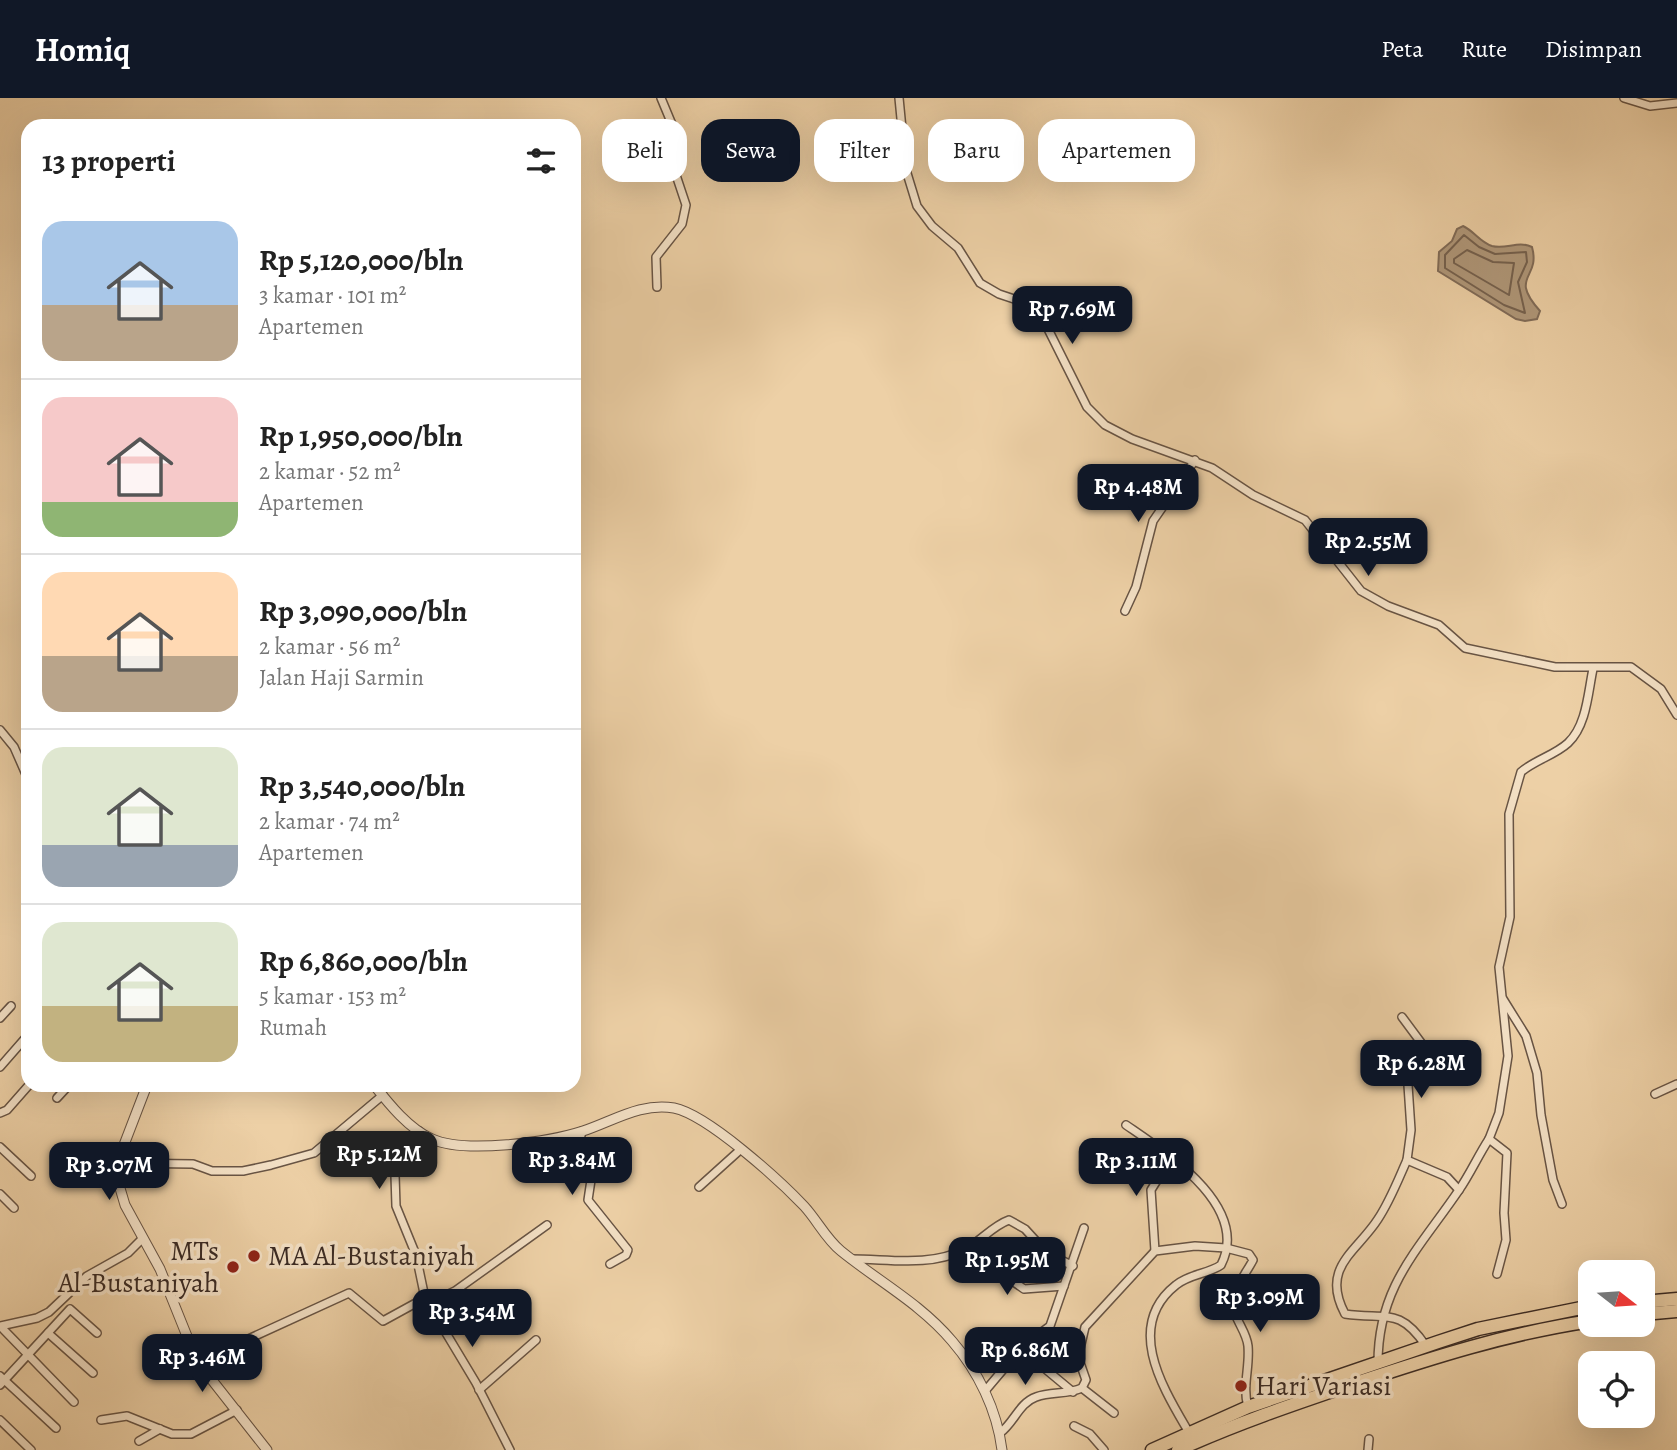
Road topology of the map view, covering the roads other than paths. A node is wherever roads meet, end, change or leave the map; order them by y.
1 (661, 98) edge
2 (899, 98) edge
3 (1624, 98) edge
4 (1677, 103) edge
5 (657, 287) dead end
6 (1195, 460) junction
7 (1125, 611) dead end
8 (1592, 669) junction
9 (1677, 715) edge
10 (0, 730) edge
11 (21, 763) edge
12 (1502, 997) junction
13 (11, 1006) dead end
14 (1402, 1017) dead end
15 (0, 1018) edge
16 (21, 1043) edge
17 (0, 1067) edge
18 (1677, 1084) edge
19 (23, 1092) edge
20 (63, 1092) edge
21 (144, 1092) edge
22 (380, 1092) edge
23 (1655, 1094) dead end
24 (383, 1095) junction
25 (57, 1098) dead end
26 (0, 1113) edge
27 (1126, 1125) dead end
28 (419, 1131) junction
29 (582, 1131) junction
30 (1489, 1139) junction
31 (0, 1147) edge
32 (740, 1150) junction
33 (1171, 1158) junction
34 (1407, 1160) junction
35 (117, 1163) junction
36 (31, 1176) dead end
37 (699, 1187) dead end
38 (1459, 1190) junction
39 (0, 1194) edge
40 (1562, 1204) dead end
41 (14, 1208) dead end
42 (547, 1225) dead end
43 (1084, 1228) dead end
44 (142, 1239) junction
45 (1226, 1248) junction
46 (966, 1249) junction
47 (1155, 1251) junction
48 (851, 1259) junction
49 (610, 1264) dead end
50 (1073, 1266) junction
51 (1497, 1274) dead end
52 (1064, 1286) junction
53 (1677, 1299) edge
54 (426, 1301) junction
55 (1656, 1301) edge
56 (1578, 1309) edge
57 (1677, 1311) edge
58 (1656, 1313) edge
59 (1382, 1316) junction
60 (1578, 1324) edge
61 (2, 1327) edge
62 (48, 1333) junction
63 (97, 1333) dead end
64 (536, 1340) dead end
65 (1426, 1346) junction
66 (28, 1355) junction
67 (198, 1362) junction
68 (1378, 1364) junction
69 (1042, 1367) dead end
70 (93, 1373) dead end
71 (1, 1380) edge
72 (1082, 1388) junction
73 (479, 1390) junction
74 (1315, 1390) junction
75 (985, 1391) junction
76 (1073, 1392) junction
77 (1297, 1397) junction
78 (74, 1402) dead end
79 (1248, 1407) junction
80 (237, 1410) junction
81 (1114, 1413) dead end
82 (0, 1420) edge
83 (101, 1420) dead end
84 (1074, 1426) dead end
85 (56, 1428) dead end
86 (160, 1429) junction
87 (1207, 1430) junction
88 (1188, 1431) junction
89 (1000, 1433) junction
90 (1369, 1439) dead end
91 (139, 1441) dead end
92 (31, 1450) edge
93 (267, 1450) edge
94 (510, 1450) edge
95 (1002, 1450) edge
96 (1104, 1450) edge
97 (1152, 1450) edge
98 (1178, 1450) edge
99 (1368, 1450) edge

1 - 5 street
2 - 6 street
3 - 4 street
6 - 7 street
6 - 8 street
8 - 9 street
8 - 12 street
10 - 11 street
12 - 30 street
12 - 40 street
13 - 15 street
14 - 34 street
16 - 17 street
18 - 23 street
19 - 26 street
20 - 25 street
21 - 35 street
22 - 24 street
24 - 28 street
24 - 35 street
27 - 33 street
28 - 29 street
28 - 54 street
29 - 32 street
29 - 49 street
30 - 38 street
30 - 51 street
31 - 36 street
32 - 37 street
32 - 48 street
33 - 45 street
33 - 47 street
34 - 38 street
34 - 59 street
35 - 44 street
38 - 59 street
39 - 41 street
42 - 54 street
43 - 50 street
44 - 61 street
44 - 67 street
45 - 47 street
45 - 79 street
45 - 88 street
46 - 48 street
46 - 50 street
46 - 52 street
47 - 72 street
48 - 75 street
50 - 52 street
52 - 75 street
53 - 55 highway
54 - 67 street
54 - 73 street
56 - 65 highway
57 - 58 highway
59 - 65 street
59 - 68 street
60 - 74 highway
61 - 66 street
62 - 63 street
62 - 66 street
62 - 70 street
64 - 73 street
65 - 68 highway
66 - 71 street
66 - 78 street
67 - 80 street
68 - 74 highway
69 - 76 street
71 - 85 street
72 - 76 street
72 - 81 street
73 - 94 street
74 - 77 highway
75 - 89 street
76 - 89 street
77 - 79 highway
77 - 87 highway
79 - 87 highway
80 - 86 street
80 - 93 street
82 - 92 street
83 - 86 street
84 - 96 street
86 - 91 street
87 - 88 highway
87 - 98 highway
88 - 97 highway
89 - 95 street
90 - 99 street

